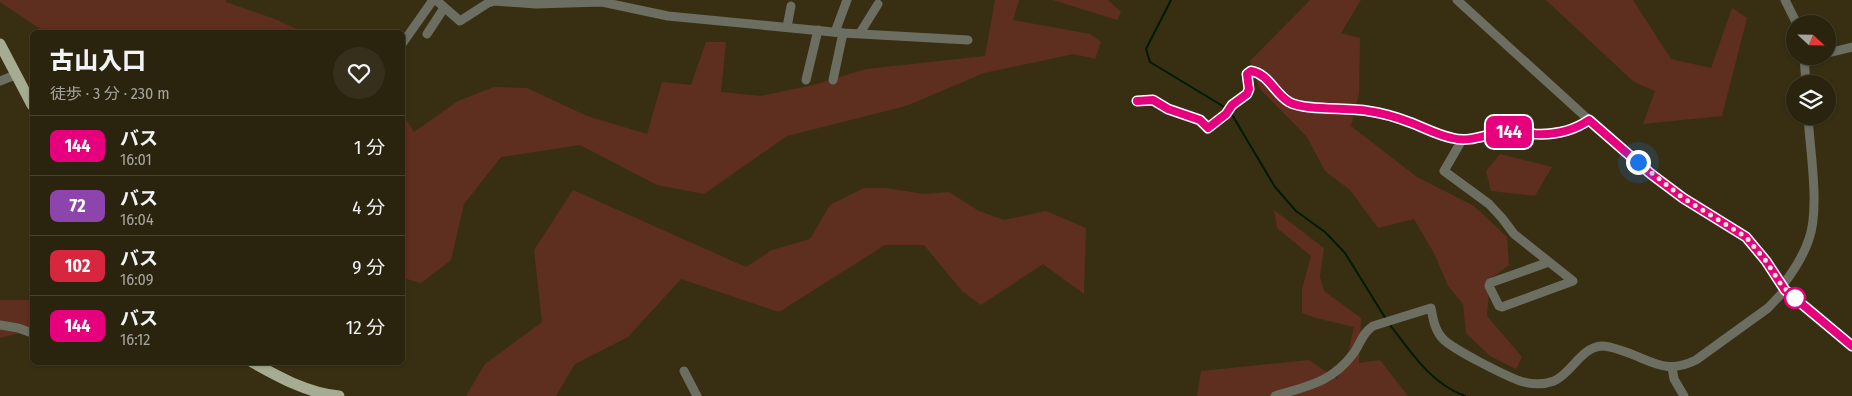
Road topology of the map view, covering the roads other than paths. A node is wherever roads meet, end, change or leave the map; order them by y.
1 (434, 0) edge
2 (847, 0) edge
3 (1457, 0) edge
4 (1785, 0) edge
5 (878, 4) dead end
6 (791, 6) dead end
7 (444, 8) junction
8 (1792, 15) edge
9 (787, 27) junction
10 (818, 30) junction
11 (839, 33) junction
12 (860, 33) junction
13 (427, 34) dead end
14 (405, 40) edge
15 (968, 40) dead end
16 (0, 44) edge
17 (1852, 47) edge
18 (1836, 51) edge
19 (15, 75) junction
20 (806, 80) dead end
21 (833, 80) dead end
22 (0, 81) edge
23 (30, 101) edge
24 (1137, 101) dead end
25 (1589, 120) junction
26 (1809, 125) edge
27 (1462, 140) junction
28 (1549, 262) junction
29 (1784, 288) junction
30 (0, 325) edge
31 (30, 332) edge
32 (1852, 346) edge
33 (258, 365) edge
34 (1672, 367) junction
35 (684, 371) dead end
36 (339, 396) edge
37 (697, 396) edge
38 (1275, 396) edge
39 (1684, 396) edge

1 - 7 street
1 - 14 street
2 - 11 street
3 - 25 street
4 - 8 street
5 - 12 street
6 - 9 street
7 - 9 street
7 - 13 street
9 - 10 street
10 - 11 street
10 - 20 street
11 - 12 street
11 - 21 street
12 - 15 street
16 - 19 main road
17 - 18 street
19 - 22 street
19 - 23 main road
24 - 27 street
25 - 27 street
25 - 29 street
26 - 29 street
27 - 28 street
28 - 28 street
29 - 32 street
29 - 34 street
30 - 31 street
33 - 36 main road
34 - 38 street
34 - 39 street
35 - 37 street

